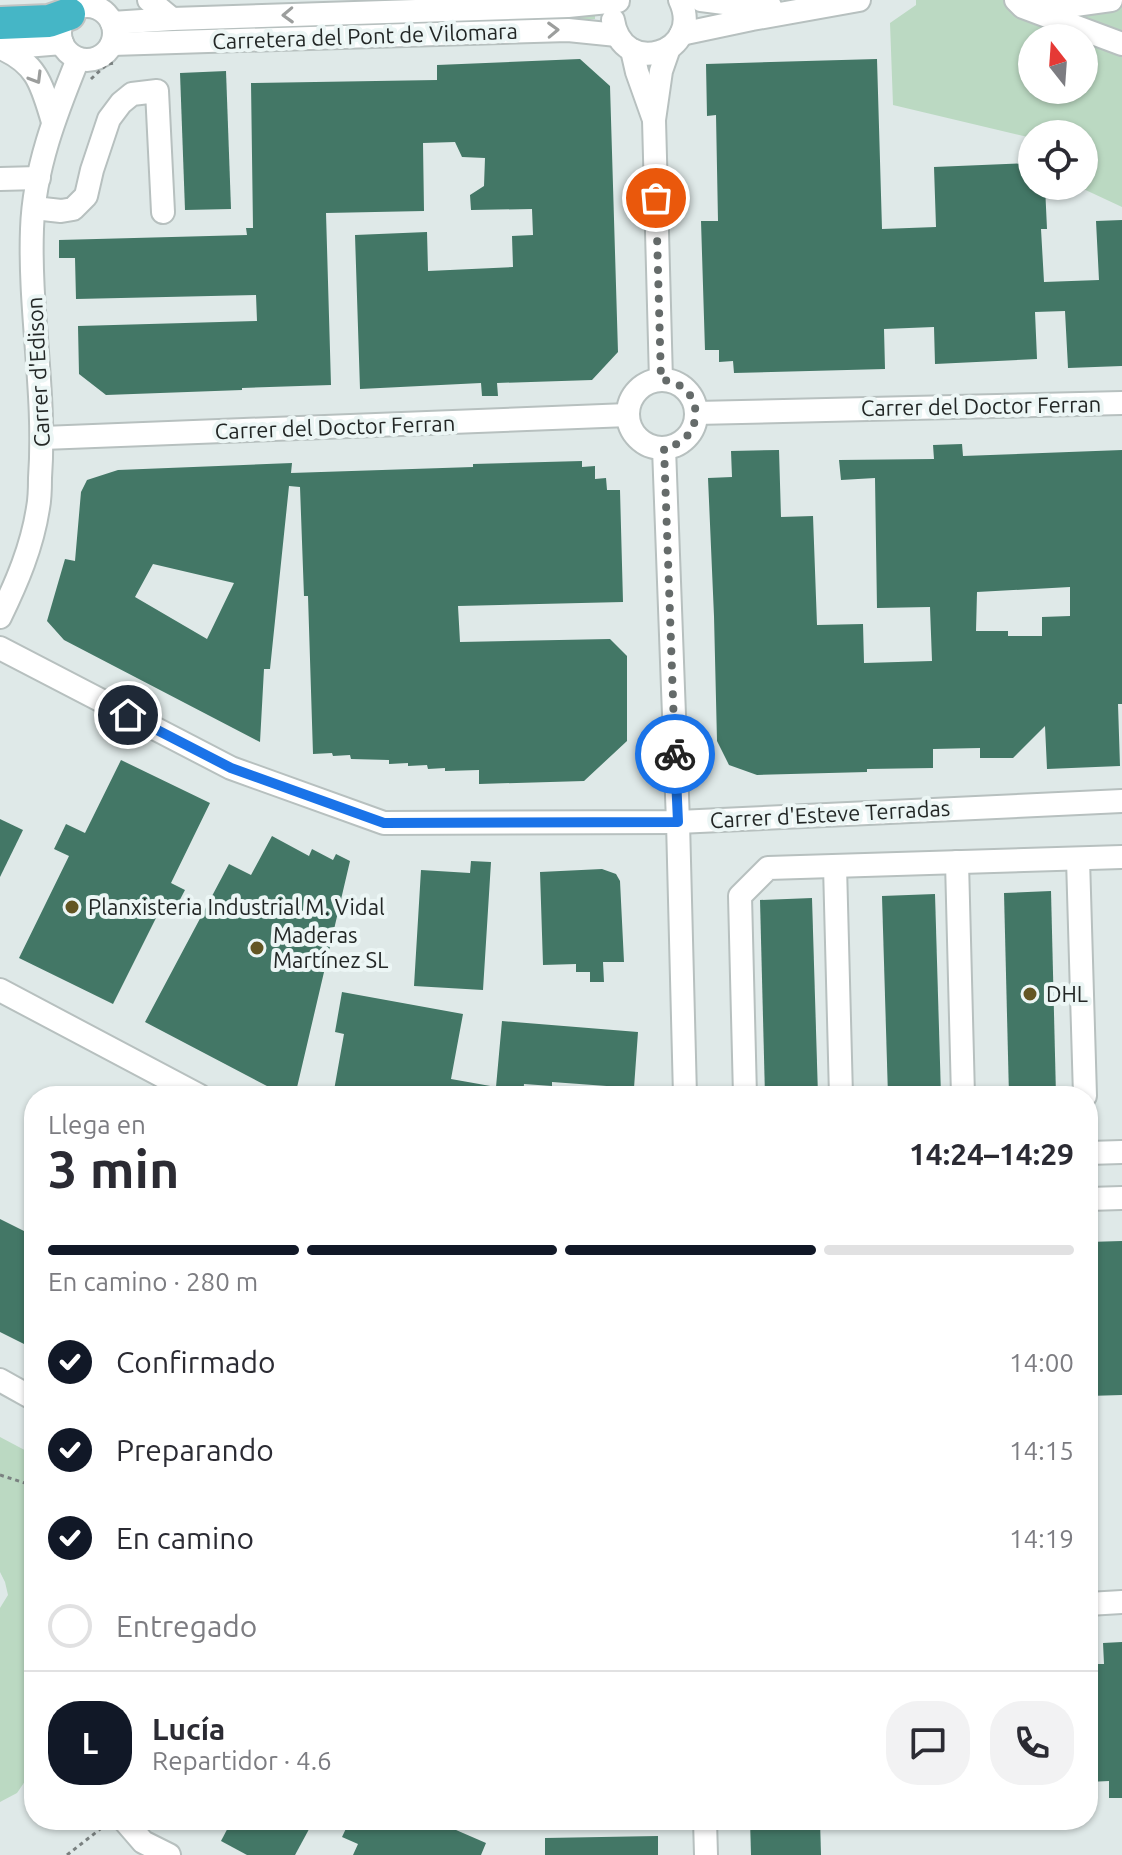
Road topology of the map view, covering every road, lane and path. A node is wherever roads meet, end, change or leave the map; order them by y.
1 (149, 0) edge
2 (618, 0) edge
3 (680, 0) edge
4 (701, 0) edge
5 (1016, 0) edge
6 (1033, 0) edge
7 (1105, 1) edge
8 (849, 2) edge
9 (172, 19) junction
10 (80, 25) edge
11 (112, 34) junction
12 (0, 40) edge
13 (675, 41) junction
14 (624, 42) junction
15 (1115, 42) edge
16 (654, 120) junction
17 (53, 122) junction
18 (39, 178) junction
19 (0, 179) edge
20 (34, 208) junction
21 (163, 212) dead end
22 (661, 380) junction
23 (1122, 403) edge
24 (696, 413) junction
25 (628, 415) junction
26 (43, 438) junction
27 (664, 448) junction
28 (0, 617) edge
29 (0, 648) edge
30 (1122, 801) edge
31 (678, 822) junction
32 (1122, 857) edge
33 (1078, 859) junction
34 (957, 862) junction
35 (835, 866) junction
36 (0, 990) edge
37 (181, 1086) edge
38 (685, 1086) edge
39 (745, 1086) edge
40 (841, 1086) edge
41 (963, 1086) edge
42 (1085, 1086) edge
43 (1122, 1152) edge
44 (1098, 1153) edge
45 (1122, 1198) edge
46 (1098, 1199) edge
47 (0, 1380) edge
48 (24, 1393) edge
49 (0, 1475) edge
50 (24, 1483) edge
51 (1122, 1602) edge
52 (1098, 1603) edge
53 (98, 1830) edge
54 (133, 1830) edge
55 (705, 1830) edge
56 (67, 1855) edge
57 (169, 1855) edge
58 (706, 1855) edge

1 - 9 street
2 -> 9 street, Carretera del Pont de Vilomara
2 - 14 street
3 - 13 street
4 - 8 street
5 - 15 street
6 - 7 street
7 - 15 street
8 - 13 street
9 - 11 street, Carretera del Pont de Vilomara
10 - 11 street
10 - 11 street
10 - 12 highway
10 - 17 street, Carrer d'Edison
11 -> 14 street, Carretera del Pont de Vilomara
12 -> 17 street
13 - 14 street, Carretera del Pont de Vilomara
13 - 16 street
14 - 16 street
16 - 22 street
17 - 18 street, Carrer d'Edison
18 - 19 street
18 - 20 street, Carrer d'Edison
20 - 21 street
20 - 26 street, Carrer d'Edison
22 - 24 street
22 - 25 street
23 - 24 street, Carrer del Doctor Ferran
24 - 27 street
25 - 26 street, Carrer del Doctor Ferran
25 - 27 street
26 - 28 street, Carrer d'Edison
27 - 31 street
29 - 31 street, Carrer d'Esteve Terradas
30 - 31 street, Carrer d'Esteve Terradas
31 - 38 street
32 - 33 street
33 - 34 street
33 - 42 street
34 - 35 street
34 - 41 street
35 - 39 street
35 - 40 street
36 - 37 street
43 - 44 street
45 - 46 street
47 - 48 street
49 - 50 path
51 - 52 street
53 - 56 path
54 - 57 street
55 - 58 street

